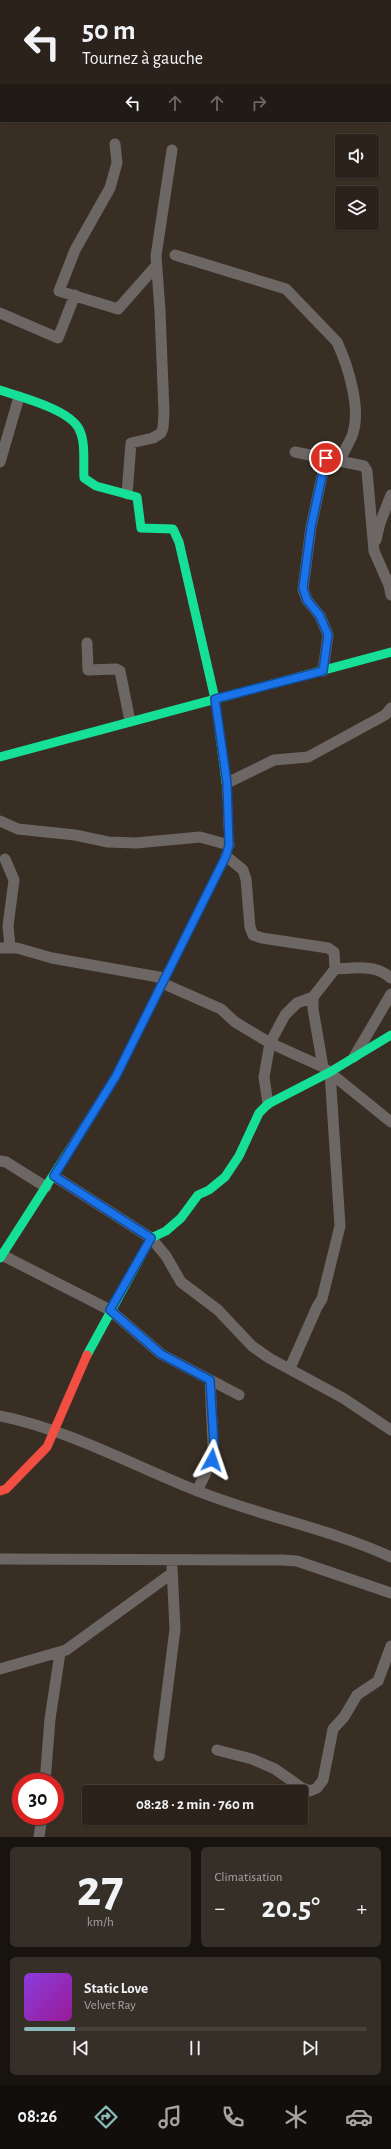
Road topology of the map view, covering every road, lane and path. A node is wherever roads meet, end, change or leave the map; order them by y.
1 (115, 144) dead end
2 (172, 150) dead end
3 (175, 255) dead end
4 (156, 266) junction
5 (74, 295) junction
6 (0, 313) edge
7 (0, 390) edge
8 (19, 397) junction
9 (295, 452) dead end
10 (326, 458) junction
11 (340, 461) junction
12 (0, 462) edge
13 (127, 494) junction
14 (391, 495) edge
15 (374, 551) junction
16 (391, 595) edge
17 (87, 643) dead end
18 (391, 652) edge
19 (323, 671) junction
20 (215, 699) junction
21 (391, 708) edge
22 (130, 721) junction
23 (0, 757) edge
24 (227, 783) junction
25 (0, 820) edge
26 (229, 845) junction
27 (226, 856) junction
28 (5, 859) dead end
29 (5, 948) edge
30 (335, 969) junction
31 (391, 978) edge
32 (163, 980) junction
33 (391, 994) edge
34 (313, 997) junction
35 (391, 1035) edge
36 (270, 1043) junction
37 (353, 1058) junction
38 (327, 1070) junction
39 (268, 1104) junction
40 (391, 1122) edge
41 (0, 1161) edge
42 (54, 1176) junction
43 (46, 1187) junction
44 (151, 1238) junction
45 (1, 1256) edge
46 (110, 1310) junction
47 (290, 1368) junction
48 (210, 1380) junction
49 (238, 1395) dead end
50 (0, 1416) edge
51 (56, 1430) junction
52 (391, 1430) edge
53 (0, 1491) edge
54 (197, 1491) junction
55 (391, 1557) edge
56 (0, 1559) edge
57 (173, 1559) junction
58 (171, 1574) junction
59 (391, 1593) edge
60 (391, 1646) edge
61 (60, 1653) junction
62 (0, 1669) edge
63 (217, 1750) dead end
64 (159, 1756) dead end
65 (46, 1773) edge
66 (41, 1825) edge
67 (39, 1837) edge

1 - 5 street
2 - 4 street
3 - 11 street
4 - 5 street
4 - 13 street
5 - 6 street
7 - 8 street
8 - 12 street
8 - 13 street
9 - 10 street
10 - 11 street
10 - 19 street
11 - 15 street
13 - 20 street
14 - 15 street
15 - 16 street
17 - 22 street
18 - 19 street
19 - 20 street
20 - 22 street
20 - 24 street
21 - 24 street
22 - 23 street
24 - 26 street
25 - 26 street
26 - 27 street
27 - 30 street
27 - 32 street
28 - 29 street
29 - 32 street
30 - 31 street
30 - 34 street
32 - 36 street
32 - 42 street
33 - 37 street
34 - 36 street
34 - 38 street
35 - 37 street
36 - 38 street
36 - 39 street
37 - 38 street
38 - 39 street
38 - 40 street
38 - 47 street
39 - 44 street
41 - 43 street
42 - 43 street
42 - 44 street
43 - 45 street
44 - 46 street
44 - 47 street
45 - 46 street
46 - 48 street
46 - 51 street
47 - 52 street
48 - 49 street
48 - 54 street
50 - 51 street
51 - 53 street
51 - 54 street
54 - 55 street
56 - 57 street
57 - 58 street
57 - 59 street
58 - 61 street
58 - 64 street
60 - 63 street
61 - 62 street
61 - 65 street
66 - 67 street

